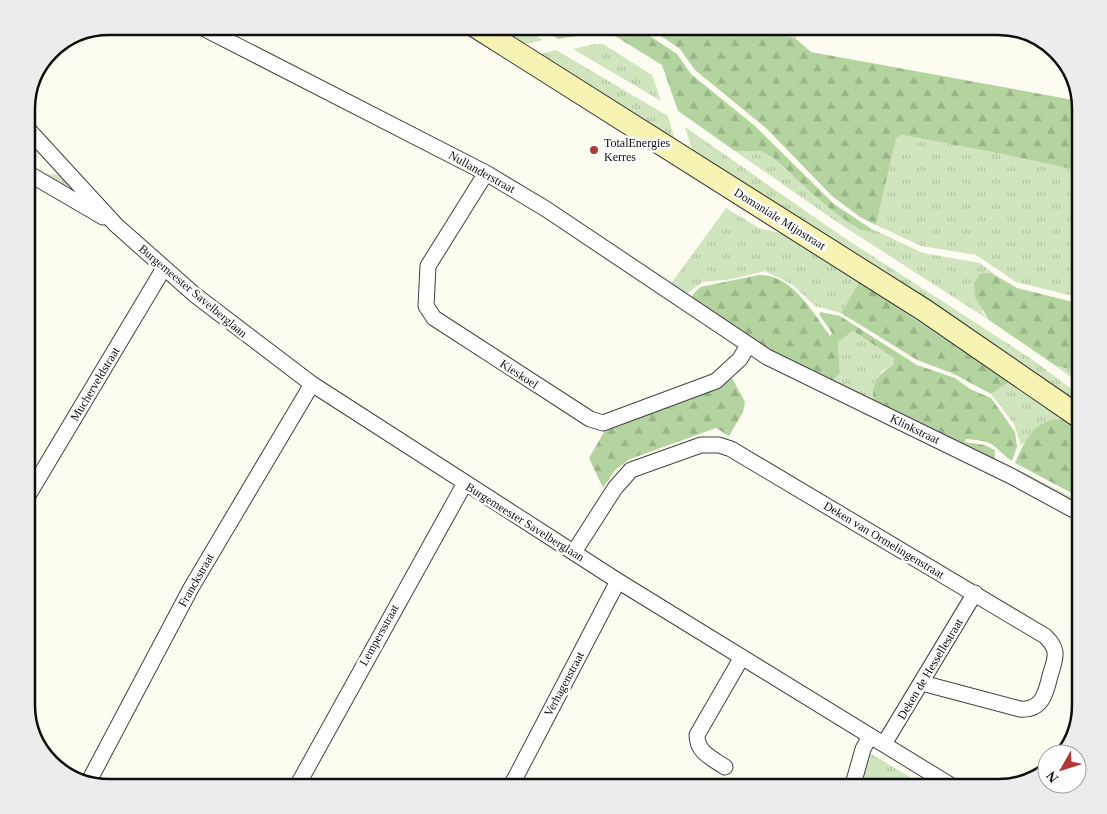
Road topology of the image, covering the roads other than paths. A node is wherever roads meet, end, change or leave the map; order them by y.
1 (217, 35) edge
2 (489, 35) edge
3 (35, 137) edge
4 (486, 172) junction
5 (35, 177) edge
6 (116, 225) junction
7 (164, 268) junction
8 (748, 345) junction
9 (312, 384) junction
10 (1072, 412) edge
11 (465, 483) junction
12 (35, 484) edge
13 (1072, 509) edge
14 (574, 552) junction
15 (618, 581) junction
16 (975, 593) junction
17 (742, 657) junction
18 (922, 683) junction
19 (870, 736) junction
20 (884, 744) junction
21 (725, 767) dead end
22 (91, 777) edge
23 (301, 779) edge
24 (515, 779) edge
25 (855, 779) edge
26 (941, 779) edge

1 - 4 street, Nullanderstraat
2 - 10 main road, Domaniale Mijnstraat
3 - 6 street, Burgemeester Savelberglaan
4 - 8 street, Nullanderstraat
4 - 8 street, Kieskoel
5 - 6 street, Burgemeester Savelberglaan
6 - 7 street, Burgemeester Savelberglaan
7 - 9 street, Burgemeester Savelberglaan
7 - 12 street, Mucherveldstraat
8 - 13 street, Klinkstraat
9 - 11 street, Burgemeester Savelberglaan
9 - 22 street, Franckstraat
11 - 14 street, Burgemeester Savelberglaan
11 - 23 street, Lempersstraat
14 - 15 street, Burgemeester Savelberglaan
14 - 16 street, Deken van Ormelingenstraat
15 - 17 street, Burgemeester Savelberglaan
15 - 24 street, Verhagenstraat
16 - 18 street, Deken de Hessellestraat
16 - 18 street, Deken van Ormelingenstraat
17 - 19 street, Burgemeester Savelberglaan
17 - 21 street
18 - 20 street, Deken de Hessellestraat
19 - 20 street, Burgemeester Savelberglaan
19 - 25 street
20 - 26 street, Burgemeester Savelberglaan

